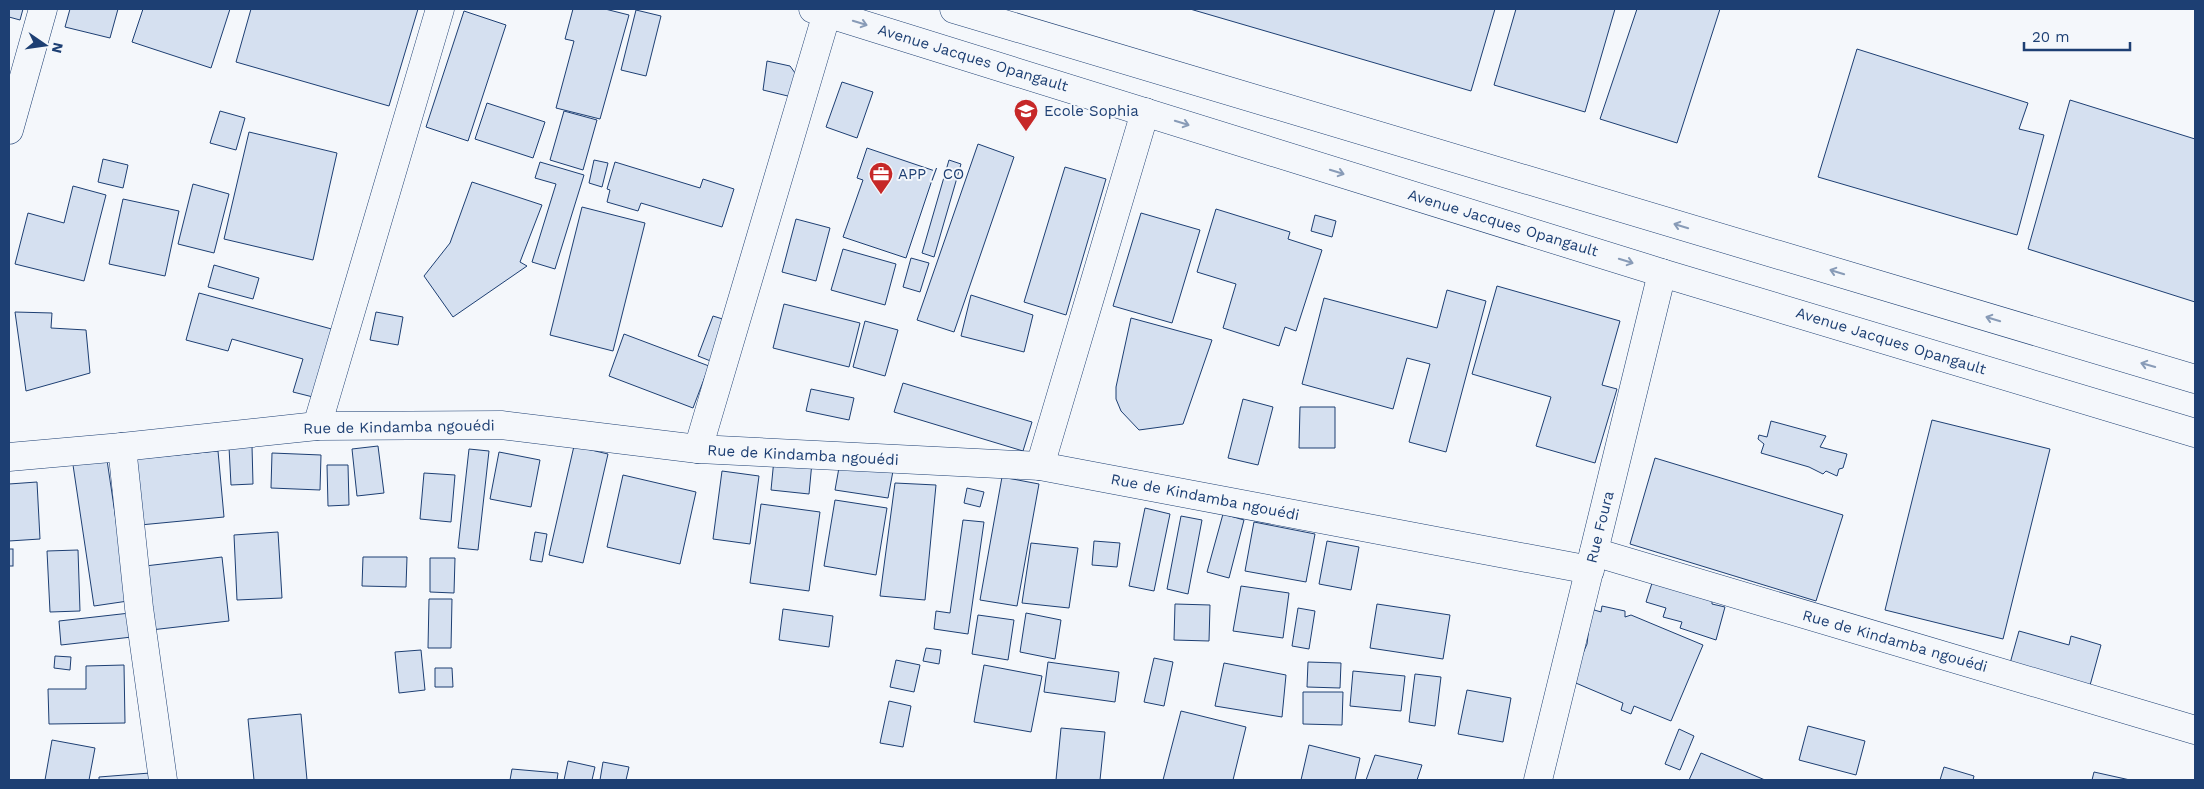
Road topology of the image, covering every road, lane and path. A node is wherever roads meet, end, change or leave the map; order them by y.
1 (43, 9) edge
2 (440, 9) edge
3 (954, 9) edge
4 (820, 11) edge
5 (1145, 112) junction
6 (9, 130) edge
7 (1662, 273) junction
8 (2195, 379) edge
9 (317, 426) junction
10 (2195, 433) edge
11 (122, 448) junction
12 (698, 449) junction
13 (9, 457) edge
14 (1040, 466) junction
15 (1592, 561) junction
16 (2195, 730) edge
17 (163, 780) edge
18 (1538, 780) edge

1 - 6 main road
2 - 9 main road
8 -> 3 main road
4 -> 5 main road, Avenue Jacques Opangault
4 - 12 main road
5 -> 7 main road, Avenue Jacques Opangault
5 - 14 main road
7 - 10 main road, Avenue Jacques Opangault
7 - 15 main road, Rue Foura
9 - 11 main road, Rue de Kindamba ngouédi
9 - 12 main road, Rue de Kindamba ngouédi
11 - 13 main road, Rue de Kindamba ngouédi
11 - 17 main road
12 - 14 main road, Rue de Kindamba ngouédi
14 - 15 main road, Rue de Kindamba ngouédi
15 - 16 main road, Rue de Kindamba ngouédi
15 - 18 main road, Rue Foura

